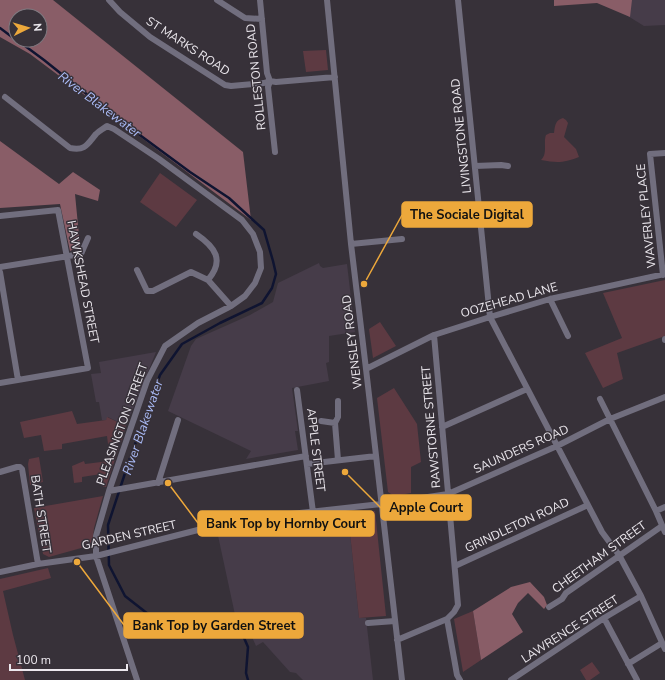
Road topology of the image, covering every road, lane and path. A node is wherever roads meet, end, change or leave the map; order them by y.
1 (109, 0) edge
2 (217, 0) edge
3 (260, 0) edge
4 (327, 0) edge
5 (458, 0) edge
6 (262, 19) junction
7 (335, 77) junction
8 (270, 81) junction
9 (5, 97) dead end
10 (275, 152) dead end
11 (665, 152) edge
12 (475, 166) junction
13 (508, 166) dead end
14 (0, 216) edge
15 (196, 234) dead end
16 (88, 238) dead end
17 (402, 239) dead end
18 (350, 244) junction
19 (67, 256) junction
20 (0, 267) edge
21 (137, 270) dead end
22 (0, 272) edge
23 (664, 275) edge
24 (208, 280) junction
25 (147, 291) junction
26 (141, 296) dead end
27 (550, 298) junction
28 (231, 306) junction
29 (490, 317) junction
30 (434, 334) junction
31 (568, 336) dead end
32 (366, 369) junction
33 (18, 380) junction
34 (0, 383) edge
35 (527, 389) junction
36 (297, 390) dead end
37 (665, 397) edge
38 (600, 399) dead end
39 (338, 401) dead end
40 (610, 419) junction
41 (178, 420) dead end
42 (321, 421) dead end
43 (335, 423) junction
44 (442, 427) junction
45 (557, 446) junction
46 (306, 456) junction
47 (376, 456) junction
48 (338, 460) junction
49 (307, 464) junction
50 (0, 472) edge
51 (158, 483) junction
52 (109, 491) junction
53 (448, 494) junction
54 (381, 504) junction
55 (588, 505) junction
56 (665, 507) edge
57 (656, 511) junction
58 (313, 512) junction
59 (662, 526) junction
60 (665, 532) edge
61 (619, 555) junction
62 (96, 556) junction
63 (38, 564) junction
64 (455, 566) junction
65 (0, 572) edge
66 (641, 596) junction
67 (550, 607) dead end
68 (604, 618) junction
69 (447, 619) junction
70 (395, 621) junction
71 (368, 623) dead end
72 (397, 640) junction
73 (664, 646) edge
74 (628, 664) junction
75 (137, 680) edge
76 (402, 680) edge
77 (460, 680) edge
78 (511, 680) edge
79 (637, 680) edge

1 - 8 street, ST MARKS ROAD
2 - 6 street
3 - 6 street, ROLLESTON ROAD
4 - 7 street, WENSLEY ROAD
5 - 12 street, LIVINGSTONE ROAD
6 - 8 street, ROLLESTON ROAD
7 - 8 street, ST MARKS ROAD
7 - 18 street, WENSLEY ROAD
8 - 10 street, ROLLESTON ROAD
9 - 28 street, PLEASINGTON STREET
11 - 23 street, WAVERLEY PLACE
12 - 13 street
12 - 29 street, LIVINGSTONE ROAD
14 - 19 street, HAWKSHEAD STREET
15 - 24 street
16 - 19 street
17 - 18 street
18 - 32 street, WENSLEY ROAD
19 - 20 street
19 - 33 street, HAWKSHEAD STREET
21 - 25 street
22 - 33 street
23 - 27 street, OOZEHEAD LANE
24 - 25 street
24 - 28 street
25 - 26 street
27 - 29 street, OOZEHEAD LANE
27 - 31 street
28 - 52 street, PLEASINGTON STREET
29 - 30 street, OOZEHEAD LANE
29 - 35 street
30 - 32 street, OOZEHEAD LANE
30 - 44 street, RAWSTORNE STREET
32 - 47 street, WENSLEY ROAD
33 - 34 street
35 - 44 street
35 - 45 street
36 - 46 street, APPLE STREET
37 - 40 street, SAUNDERS ROAD
38 - 40 street
39 - 43 street
40 - 45 street, SAUNDERS ROAD
40 - 57 street
41 - 51 street
42 - 43 street
43 - 48 street
44 - 53 street, RAWSTORNE STREET
45 - 53 street, SAUNDERS ROAD
45 - 55 street
46 - 49 street, APPLE STREET
46 - 51 street
47 - 48 street
47 - 54 street, WENSLEY ROAD
48 - 49 street
49 - 58 street, APPLE STREET
50 - 63 street, BATH STREET
51 - 52 street
52 - 62 street, PLEASINGTON STREET
53 - 54 street, SAUNDERS ROAD
53 - 64 street, RAWSTORNE STREET
54 - 58 street, GARDEN STREET
54 - 70 street, WENSLEY ROAD
55 - 61 street
55 - 64 street, GRINDLETON ROAD
56 - 57 street
57 - 59 street
58 - 62 street, GARDEN STREET
59 - 60 street
59 - 61 street, CHEETHAM STREET
61 - 66 street
61 - 67 street, CHEETHAM STREET
62 - 63 street, GARDEN STREET
62 - 75 street, PLEASINGTON STREET
63 - 65 street, GARDEN STREET
64 - 69 street, RAWSTORNE STREET
66 - 68 street, LAWRENCE STREET
66 - 73 street
68 - 74 street
68 - 78 street, LAWRENCE STREET
69 - 72 street
69 - 77 street
70 - 71 street
70 - 72 street, WENSLEY ROAD
72 - 76 street, WENSLEY ROAD
73 - 74 street
74 - 79 street

